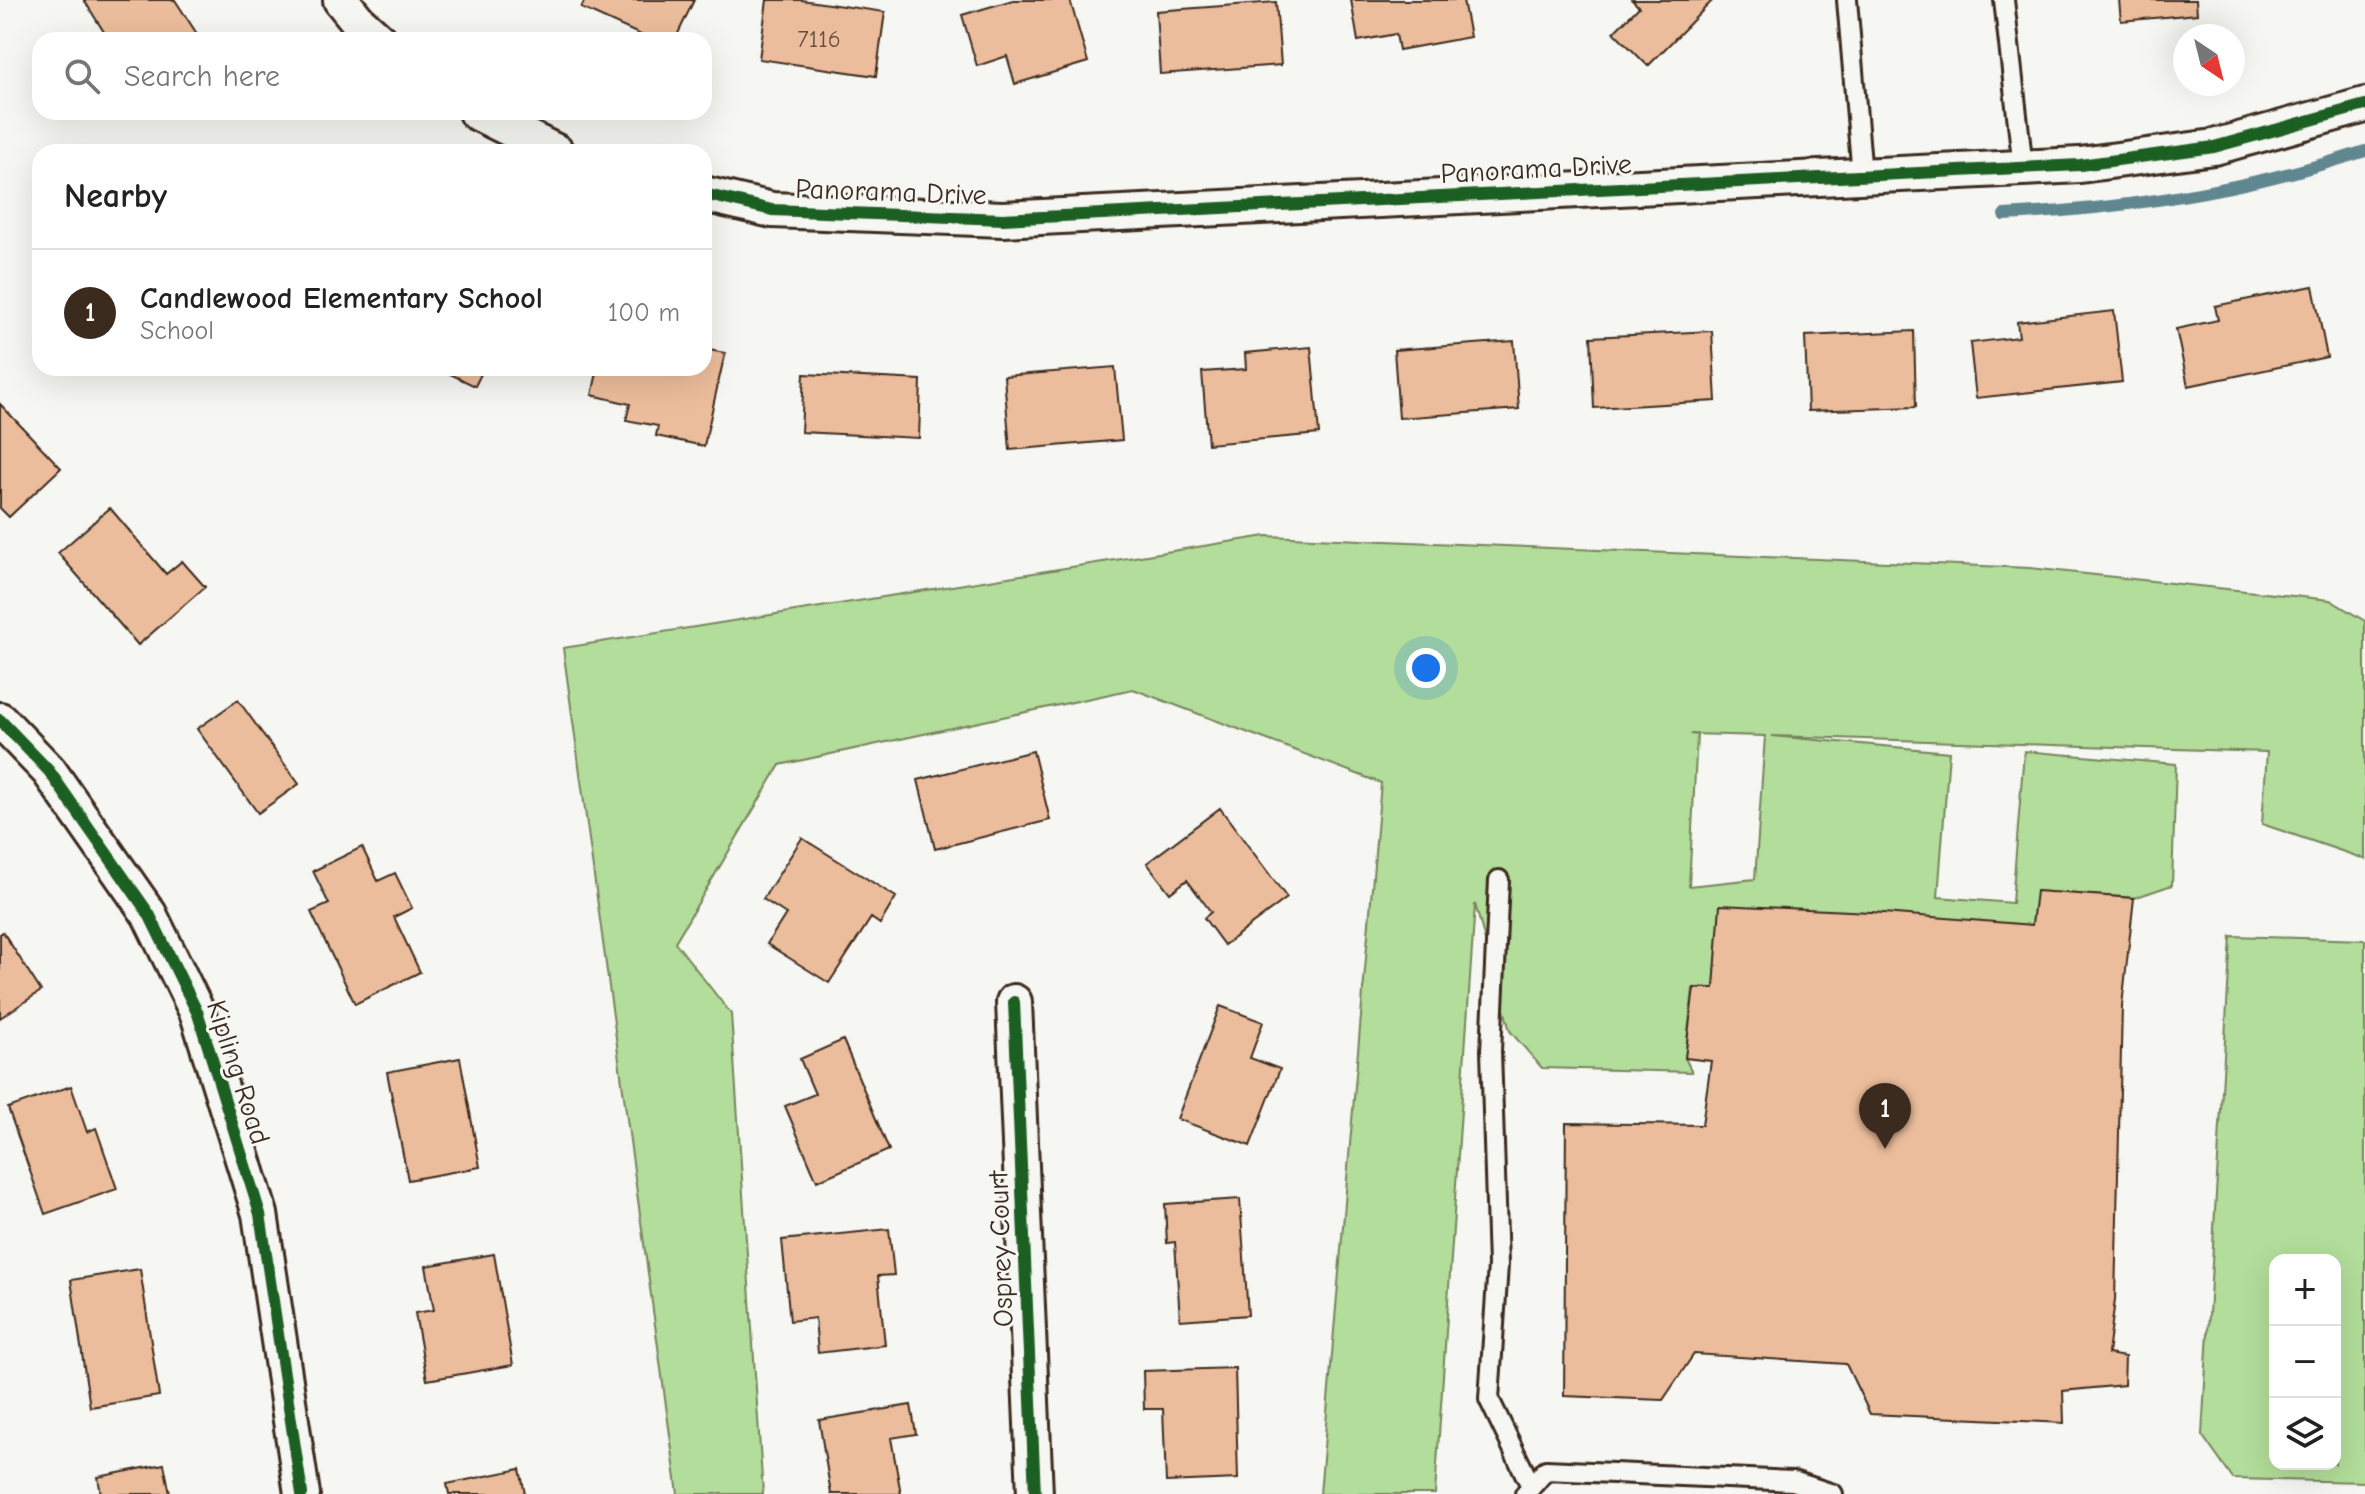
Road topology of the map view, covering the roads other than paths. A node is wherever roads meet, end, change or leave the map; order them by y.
1 (341, 0) edge
2 (1847, 0) edge
3 (2004, 0) edge
4 (370, 32) edge
5 (2365, 105) edge
6 (492, 120) edge
7 (540, 144) edge
8 (2023, 168) junction
9 (1862, 176) junction
10 (712, 196) edge
11 (0, 720) edge
12 (1499, 880) dead end
13 (1014, 1002) dead end
14 (1528, 1490) edge
15 (302, 1494) edge
16 (1035, 1494) edge
17 (1833, 1494) edge

1 - 4 street
2 - 9 lane
3 - 8 lane
5 - 8 street, Panorama Drive
6 - 7 street
8 - 9 street, Panorama Drive
9 - 10 street, Panorama Drive
11 - 15 street, Kipling Road
12 - 14 lane
13 - 16 street, Osprey Court
14 - 17 lane

